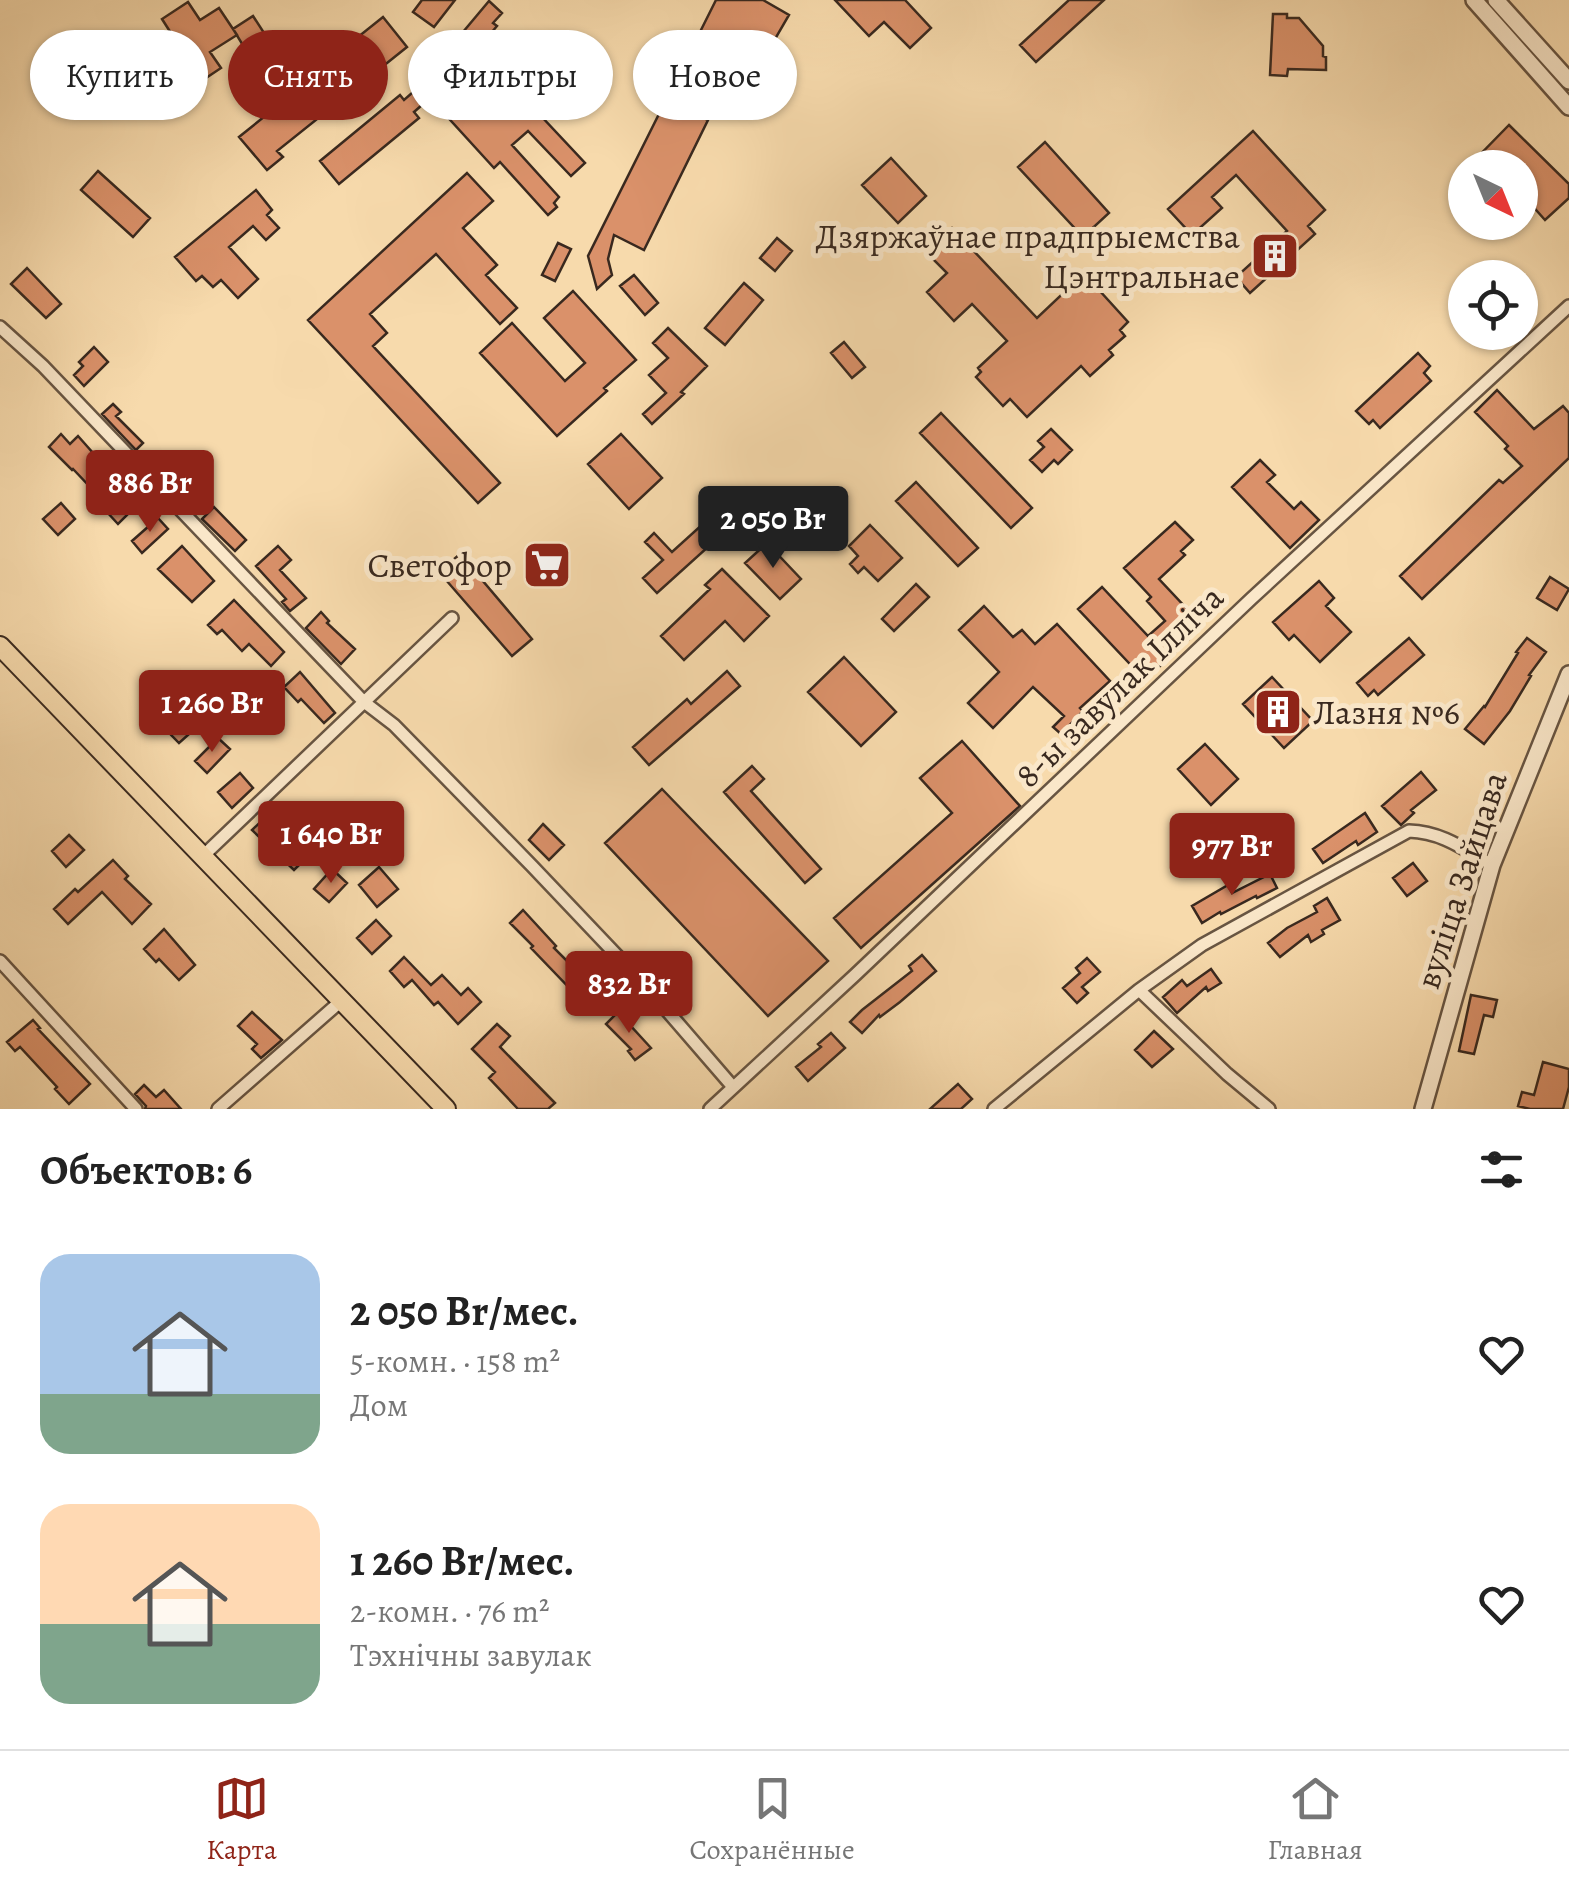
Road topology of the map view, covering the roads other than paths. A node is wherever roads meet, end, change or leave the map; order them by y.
1 (1474, 0) edge
2 (1496, 0) edge
3 (1569, 81) edge
4 (1569, 108) edge
5 (1569, 306) edge
6 (0, 327) edge
7 (452, 618) dead end
8 (0, 646) edge
9 (1569, 674) edge
10 (364, 702) junction
11 (203, 856) junction
12 (1492, 865) junction
13 (0, 960) edge
14 (1139, 990) junction
15 (342, 1001) junction
16 (733, 1087) junction
17 (136, 1109) edge
18 (218, 1109) edge
19 (446, 1109) edge
20 (710, 1109) edge
21 (994, 1109) edge
22 (1270, 1109) edge
23 (1423, 1109) edge

1 - 4 street
2 - 3 street
5 - 16 street, 8-ы завулак Ілліча
6 - 10 street
7 - 10 street
8 - 11 main road
9 - 12 street, вуліца Зайцава
10 - 11 street
10 - 16 street
11 - 15 main road
12 - 14 street
12 - 23 street, вуліца Зайцава
13 - 17 street
14 - 21 street
14 - 22 street
15 - 18 street
15 - 19 main road
16 - 20 street, 8-ы завулак Ілліча

